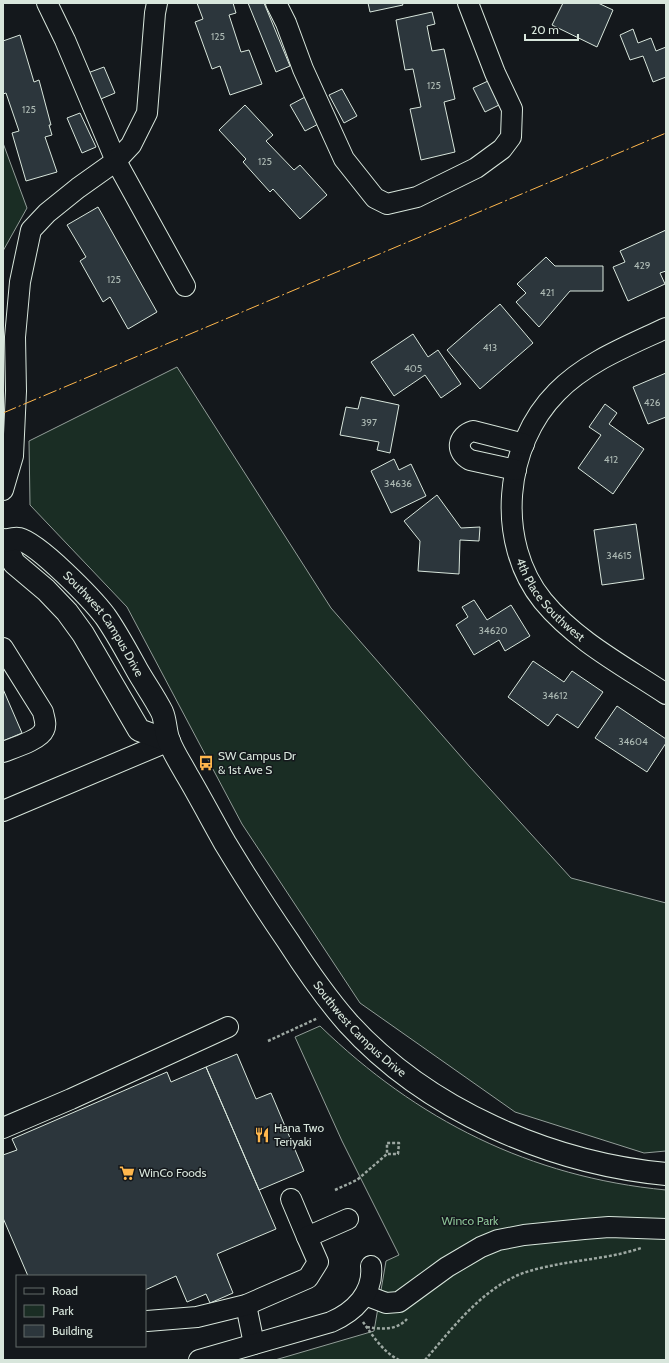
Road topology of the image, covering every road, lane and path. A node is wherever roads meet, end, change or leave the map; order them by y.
1 (47, 3) edge
2 (158, 3) edge
3 (276, 3) edge
4 (468, 3) edge
5 (116, 161) junction
6 (185, 286) dead end
7 (666, 328) edge
8 (3, 490) edge
9 (4, 541) edge
10 (8, 564) edge
11 (3, 648) edge
12 (666, 694) edge
13 (169, 741) junction
14 (3, 752) edge
15 (3, 811) edge
16 (337, 1009) junction
17 (228, 1027) dead end
18 (268, 1041) dead end
19 (3, 1128) edge
20 (387, 1154) junction
21 (666, 1174) edge
22 (335, 1190) dead end
23 (291, 1199) dead end
24 (348, 1219) dead end
25 (666, 1229) edge
26 (308, 1237) junction
27 (642, 1248) dead end
28 (371, 1266) dead end
29 (359, 1302) junction
30 (246, 1306) junction
31 (147, 1321) dead end
32 (254, 1344) junction
33 (199, 1360) edge
34 (399, 1360) edge
35 (425, 1360) edge

1 - 5 street
2 - 5 street
3 - 4 street
5 - 6 street
5 - 8 street
7 - 12 street, 4th Place Southwest
9 - 10 main road, Southwest Campus Drive
9 - 13 main road, Southwest Campus Drive
10 - 13 main road, Southwest Campus Drive
11 - 14 street
13 - 15 street
13 - 16 main road, Southwest Campus Drive
16 - 18 path
16 - 21 main road, Southwest Campus Drive
17 - 19 street
20 - 20 path
20 - 22 path
23 - 26 street
24 - 26 street
25 - 29 street
26 - 30 street
27 - 35 path
28 - 29 street
29 - 32 street
29 - 34 path
30 - 31 street
30 - 32 street
32 - 33 street

